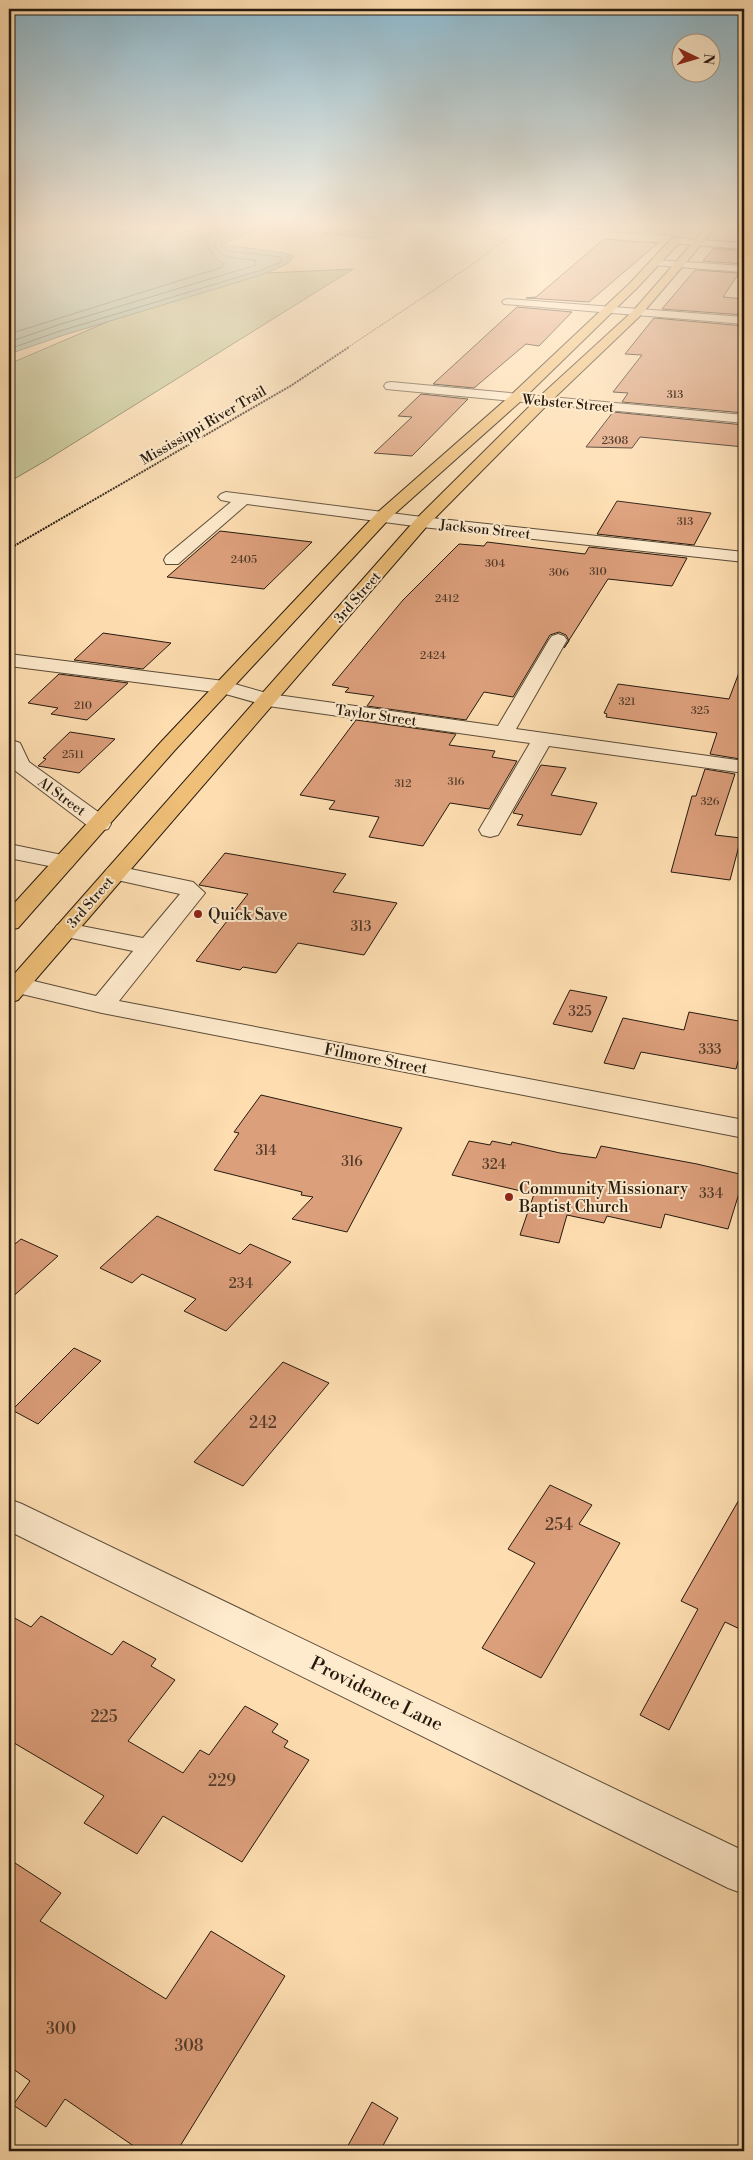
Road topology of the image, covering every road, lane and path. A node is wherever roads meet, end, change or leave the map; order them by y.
1 (381, 326) edge
2 (591, 326) edge
3 (624, 326) edge
4 (391, 386) dead end
5 (516, 398) junction
6 (544, 400) junction
7 (744, 419) edge
8 (226, 497) dead end
9 (244, 499) junction
10 (384, 516) junction
11 (422, 522) junction
12 (9, 549) edge
13 (744, 557) edge
14 (172, 560) dead end
15 (558, 640) dead end
16 (9, 660) edge
17 (224, 687) junction
18 (268, 700) junction
19 (504, 733) junction
20 (543, 738) junction
21 (9, 745) edge
22 (744, 767) edge
23 (100, 824) junction
24 (490, 830) dead end
25 (9, 851) edge
26 (64, 862) junction
27 (116, 873) junction
28 (9, 923) edge
29 (66, 930) junction
30 (149, 947) junction
31 (12, 988) edge
32 (102, 1006) junction
33 (744, 1129) edge
34 (9, 1514) edge
35 (744, 1873) edge

1 - 12 path, Mississippi River Trail
2 - 5 main road
3 - 6 main road, 3rd Street
4 - 5 street, Webster Street
5 - 6 street, Webster Street
5 - 10 main road
6 - 7 street, Webster Street
6 - 11 main road, 3rd Street
8 - 9 street, Jackson Street
9 - 10 street, Jackson Street
9 - 14 street
10 - 11 street, Jackson Street
10 - 17 main road
11 - 13 street, Jackson Street
11 - 18 main road, 3rd Street
15 - 19 street
16 - 17 street, Taylor Street
17 - 18 street, Taylor Street
17 - 23 main road
18 - 19 street, Taylor Street
18 - 27 main road, 3rd Street
19 - 20 street, Taylor Street
20 - 22 street, Taylor Street
20 - 24 street
21 - 23 street, Al Street
23 - 26 main road
25 - 26 street
26 - 28 main road
27 - 29 main road, 3rd Street
27 - 30 street
29 - 30 street
29 - 31 main road, 3rd Street
30 - 32 street
31 - 32 street, Filmore Street
32 - 33 street, Filmore Street
34 - 35 street, Providence Lane

